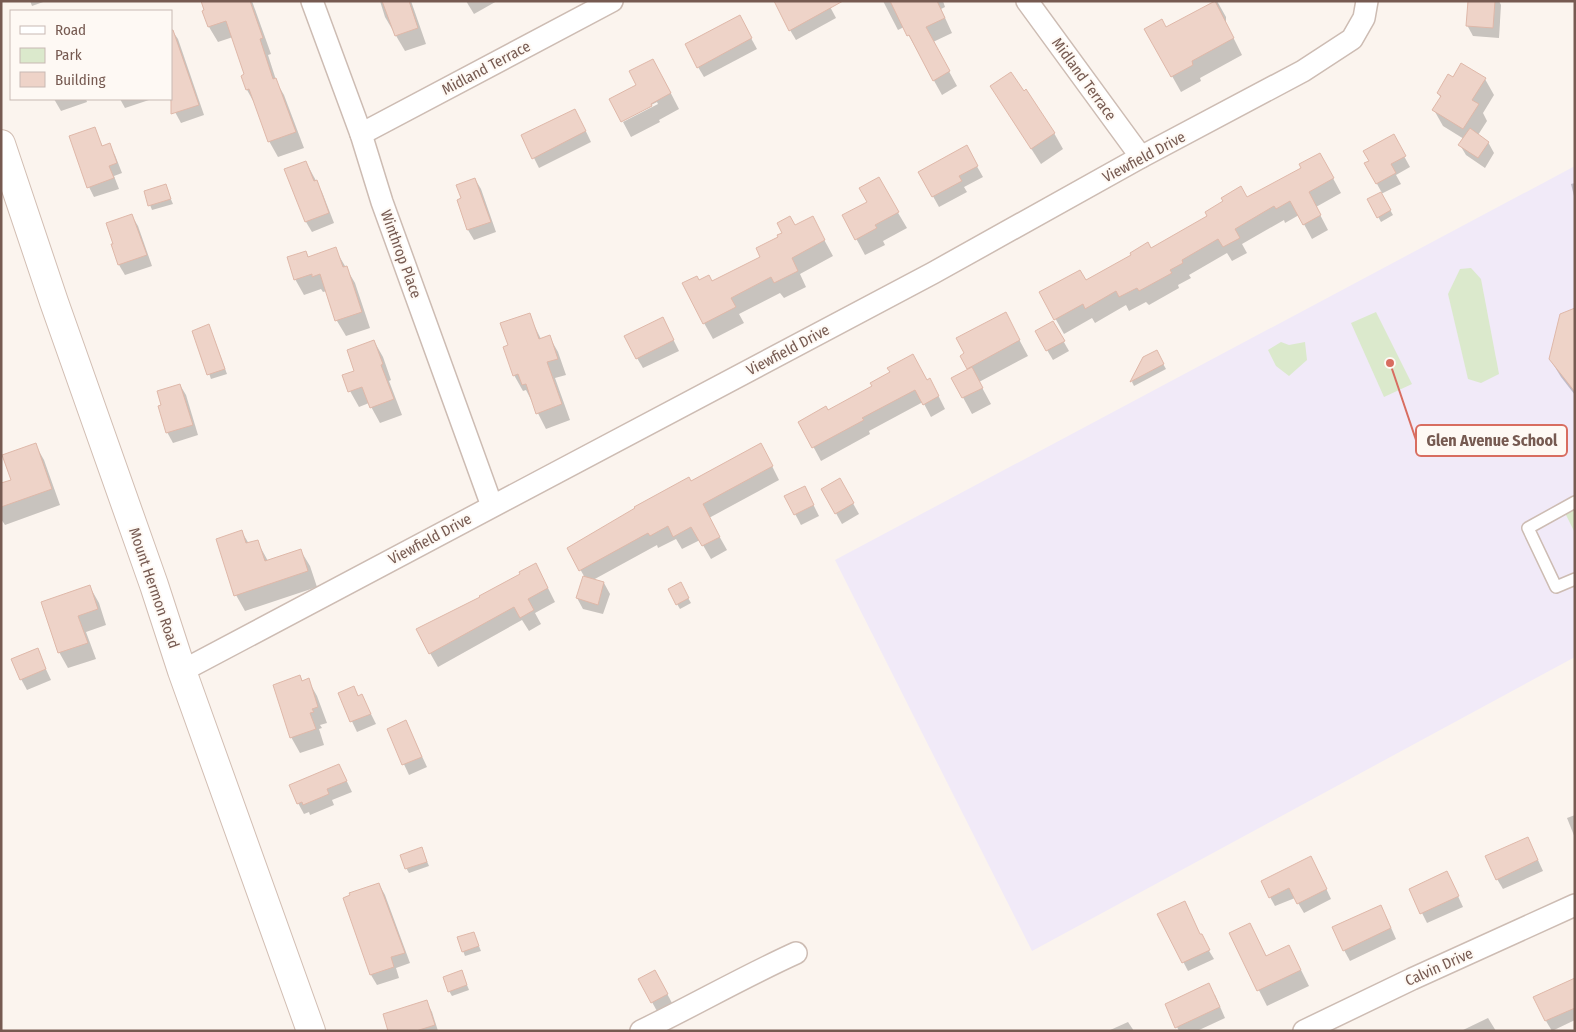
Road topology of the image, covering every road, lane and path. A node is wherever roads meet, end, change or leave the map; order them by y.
1 (312, 1) edge
2 (612, 1) edge
3 (1027, 1) edge
4 (1367, 1) edge
5 (361, 134) junction
6 (1, 144) edge
7 (1141, 157) junction
8 (1575, 502) edge
9 (492, 506) junction
10 (1575, 579) edge
11 (182, 671) junction
12 (1575, 905) edge
13 (796, 953) dead end
14 (311, 1031) edge
15 (641, 1031) edge
16 (1304, 1031) edge

1 - 5 street, Winthrop Place
2 - 5 street, Midland Terrace
3 - 7 street, Midland Terrace
4 - 7 street, Viewfield Drive
5 - 9 street, Winthrop Place
6 - 11 main road, Mount Hermon Road
7 - 9 street, Viewfield Drive
8 - 10 lane
9 - 11 street, Viewfield Drive
11 - 14 main road, Mount Hermon Road
12 - 16 street, Calvin Drive
13 - 15 street

